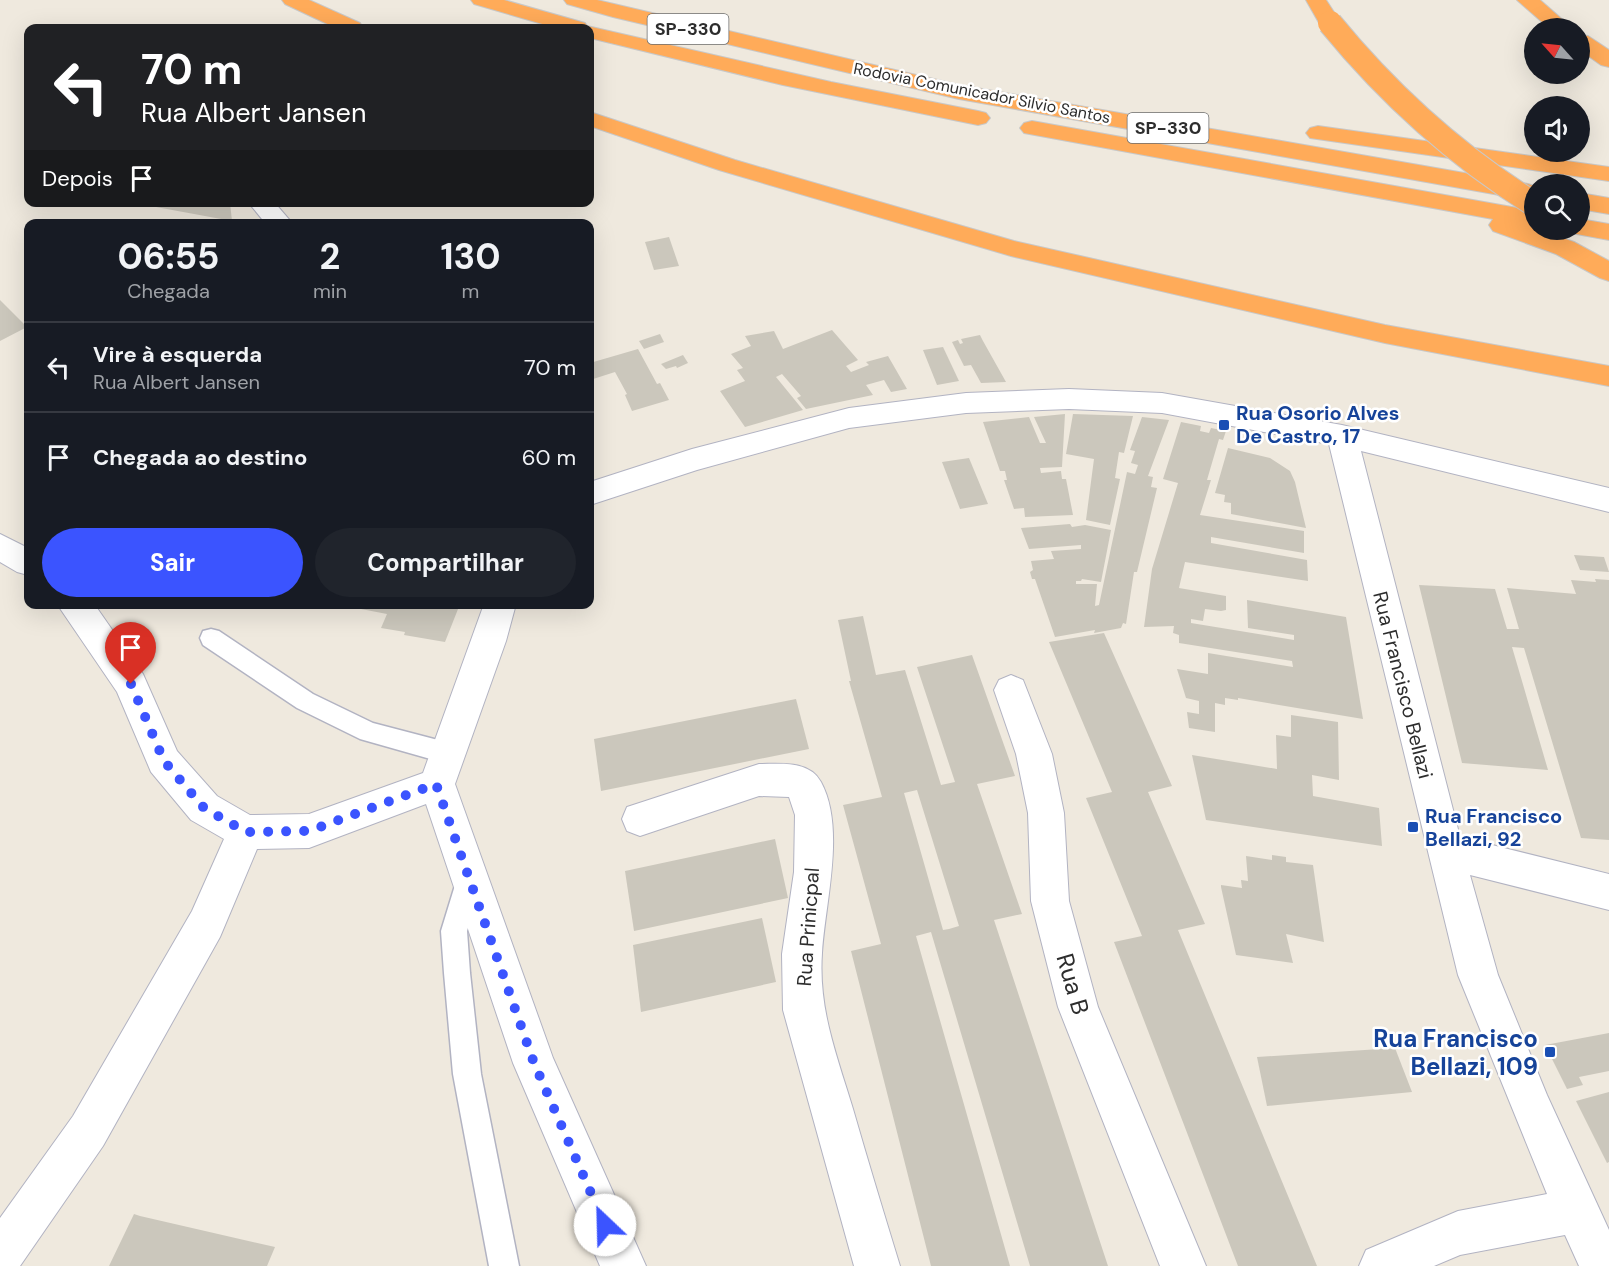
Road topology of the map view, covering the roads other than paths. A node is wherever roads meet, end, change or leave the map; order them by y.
1 (292, 0) edge
2 (481, 0) edge
3 (574, 0) edge
4 (1316, 0) edge
5 (1527, 0) edge
6 (1549, 18) edge
7 (343, 24) edge
8 (563, 24) edge
9 (594, 33) edge
10 (1590, 48) edge
11 (803, 56) junction
12 (1609, 60) edge
13 (594, 120) edge
14 (1609, 174) edge
15 (1323, 181) junction
16 (1524, 191) edge
17 (1524, 198) edge
18 (1590, 203) edge
19 (1609, 206) edge
20 (265, 207) edge
21 (1524, 217) edge
22 (276, 219) edge
23 (1590, 229) edge
24 (1609, 232) edge
25 (1590, 235) edge
26 (1609, 248) edge
27 (1609, 272) edge
28 (1385, 334) junction
29 (1609, 376) edge
30 (1609, 398) edge
31 (1342, 436) junction
32 (594, 493) edge
33 (1609, 500) edge
34 (0, 546) edge
35 (24, 561) edge
36 (78, 609) edge
37 (499, 609) edge
38 (211, 638) dead end
39 (1011, 690) dead end
40 (442, 768) junction
41 (640, 819) dead end
42 (246, 832) junction
43 (1444, 851) junction
44 (470, 877) junction
45 (1609, 892) edge
46 (1576, 1211) junction
47 (0, 1256) edge
48 (504, 1266) edge
49 (623, 1266) edge
50 (877, 1266) edge
51 (1183, 1266) edge
52 (1382, 1266) edge
53 (1603, 1266) edge

1 - 7 highway
2 - 8 highway
3 - 11 highway, Rodovia Comunicador Silvio Santos / SP-330
4 - 17 highway, bridge
5 - 6 highway
9 - 15 highway, Rodovia Comunicador Silvio Santos / SP-330
10 - 12 highway
11 - 14 highway
11 - 16 highway, Rodovia Comunicador Silvio Santos / SP-330
13 - 28 highway
15 - 21 highway, Rodovia Comunicador Silvio Santos / SP-330
15 - 27 highway
18 - 19 highway
20 - 22 street
23 - 24 highway
25 - 26 highway
28 - 29 highway
28 - 30 highway
31 - 32 street
31 - 33 street
31 - 43 street, Rua Francisco Bellazi
34 - 35 street
36 - 42 street
37 - 40 street
38 - 40 lane
39 - 51 street, Rua B
40 - 42 street
40 - 44 street
41 - 50 street, Rua Prinicpal
42 - 47 street
43 - 45 street
43 - 46 street, Rua Francisco Bellazi
44 - 48 lane
44 - 49 street
46 - 52 street
46 - 53 street, Rua Francisco Bellazi

